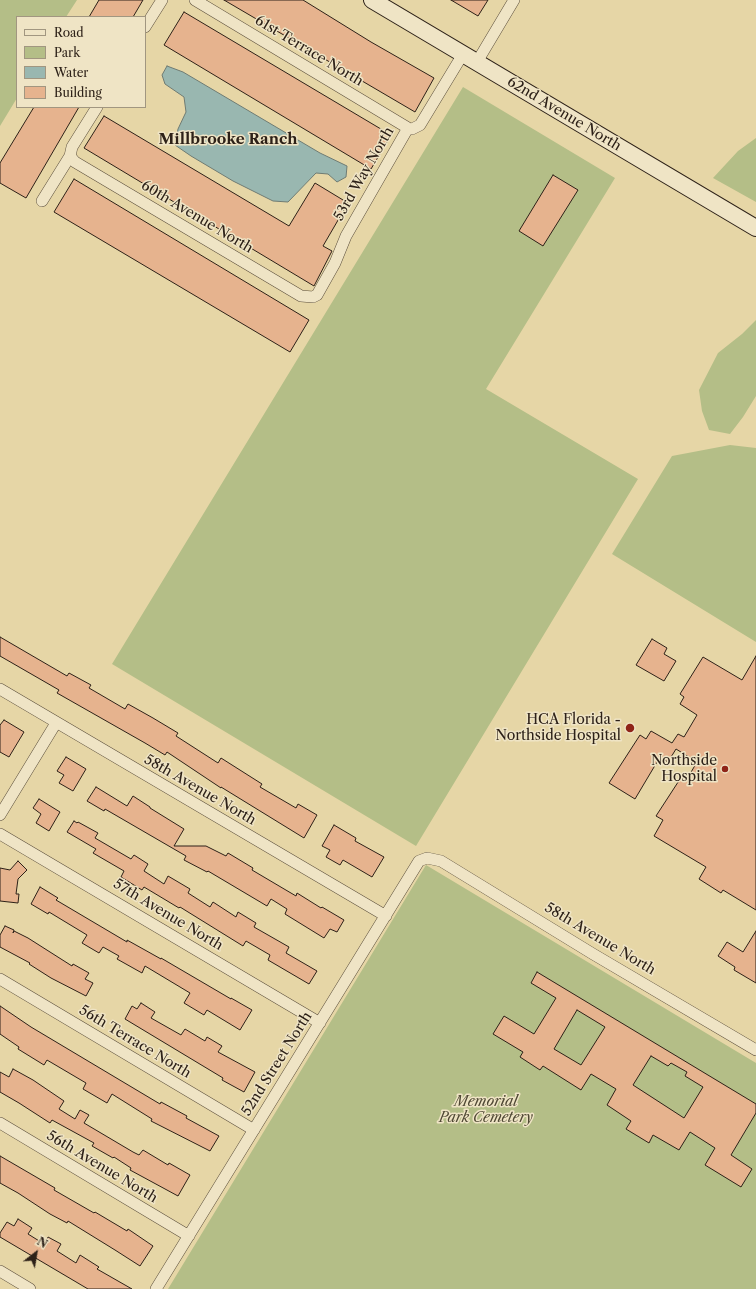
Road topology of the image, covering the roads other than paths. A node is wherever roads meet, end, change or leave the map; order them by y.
1 (162, 0) edge
2 (195, 0) edge
3 (372, 0) edge
4 (514, 0) edge
5 (146, 26) edge
6 (470, 58) junction
7 (96, 108) edge
8 (408, 128) junction
9 (70, 156) junction
10 (42, 201) dead end
11 (756, 228) edge
12 (313, 297) joint
13 (0, 689) edge
14 (56, 723) junction
15 (0, 815) edge
16 (0, 834) edge
17 (427, 858) joint
18 (386, 916) junction
19 (0, 979) edge
20 (320, 1023) junction
21 (756, 1050) edge
22 (0, 1123) edge
23 (254, 1130) junction
24 (189, 1236) junction
25 (0, 1271) edge
26 (30, 1289) edge
27 (156, 1289) edge

1 - 5 street
2 - 8 street, 61st Terrace North
3 - 6 street, 62nd Avenue North
4 - 6 street, 53rd Way North
6 - 8 street, 53rd Way North
6 - 11 street, 62nd Avenue North
7 - 9 street
8 - 12 street, 53rd Way North
9 - 10 street
9 - 12 street, 60th Avenue North
13 - 14 street, 58th Avenue North
14 - 15 street
14 - 18 street, 58th Avenue North
16 - 20 street, 57th Avenue North
17 - 18 street, 52nd Street North
17 - 21 street, 58th Avenue North
18 - 20 street, 52nd Street North
19 - 23 street, 56th Terrace North
20 - 23 street, 52nd Street North
22 - 24 street, 56th Avenue North
23 - 24 street, 52nd Street North
24 - 27 street, 52nd Street North
25 - 26 street

